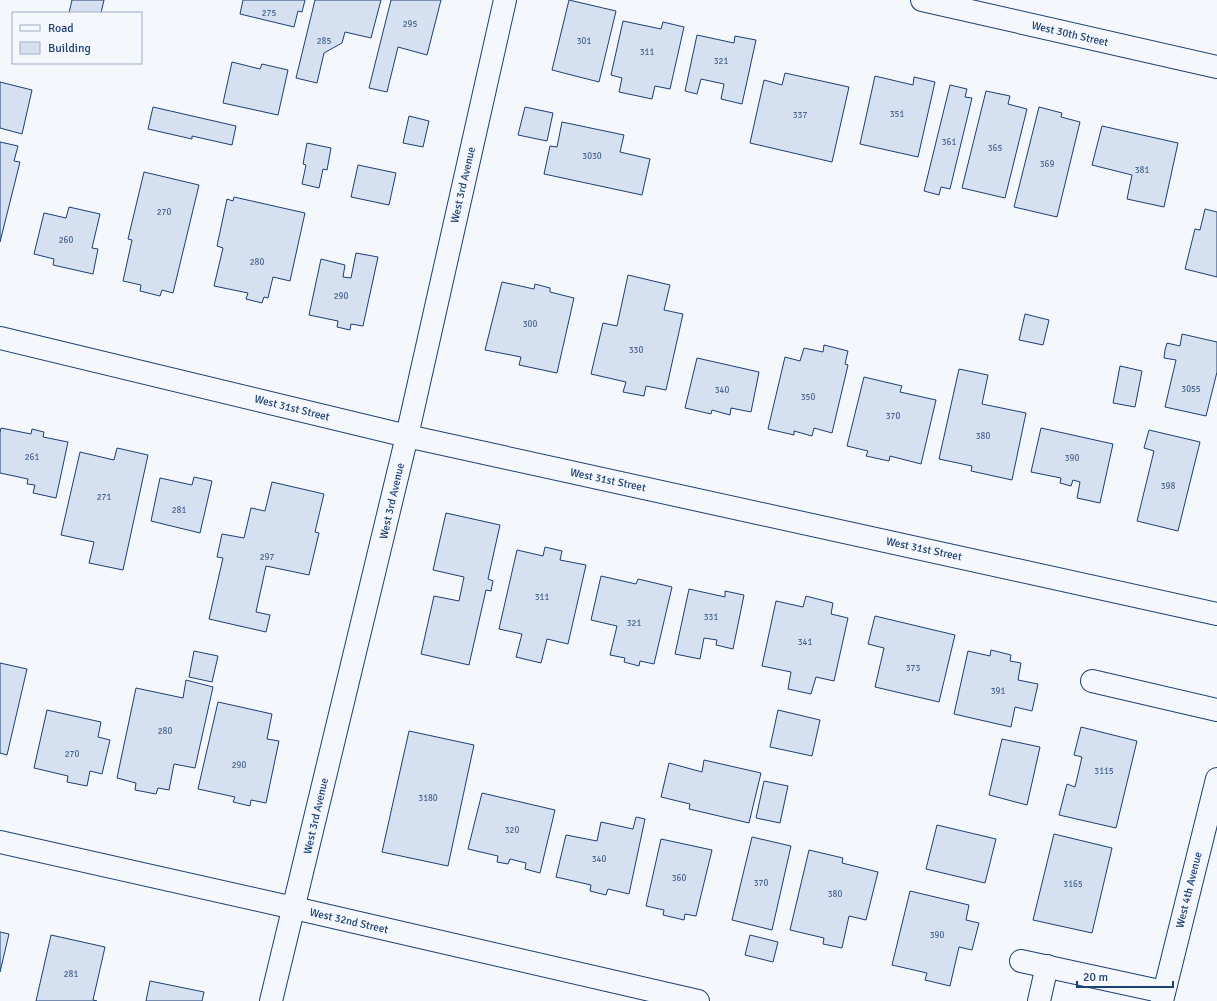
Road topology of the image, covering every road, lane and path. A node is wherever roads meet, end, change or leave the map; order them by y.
1 (505, 0) edge
2 (922, 0) edge
3 (1217, 67) edge
4 (0, 338) edge
5 (407, 436) junction
6 (1217, 614) edge
7 (1092, 681) dead end
8 (1217, 710) edge
9 (1217, 779) edge
10 (0, 842) edge
11 (294, 908) junction
12 (1021, 961) dead end
13 (1047, 966) junction
14 (1163, 996) edge
15 (271, 1001) edge
16 (698, 1001) edge
17 (1039, 1001) edge

1 - 5 street, West 3rd Avenue
2 - 3 street, West 30th Street
4 - 5 street, West 31st Street
5 - 6 street, West 31st Street
5 - 11 street, West 3rd Avenue
7 - 8 street
9 - 14 street, West 4th Avenue
10 - 11 street, West 32nd Street
11 - 15 street, West 3rd Avenue
11 - 16 street, West 32nd Street
12 - 13 street
13 - 14 street
13 - 17 street

